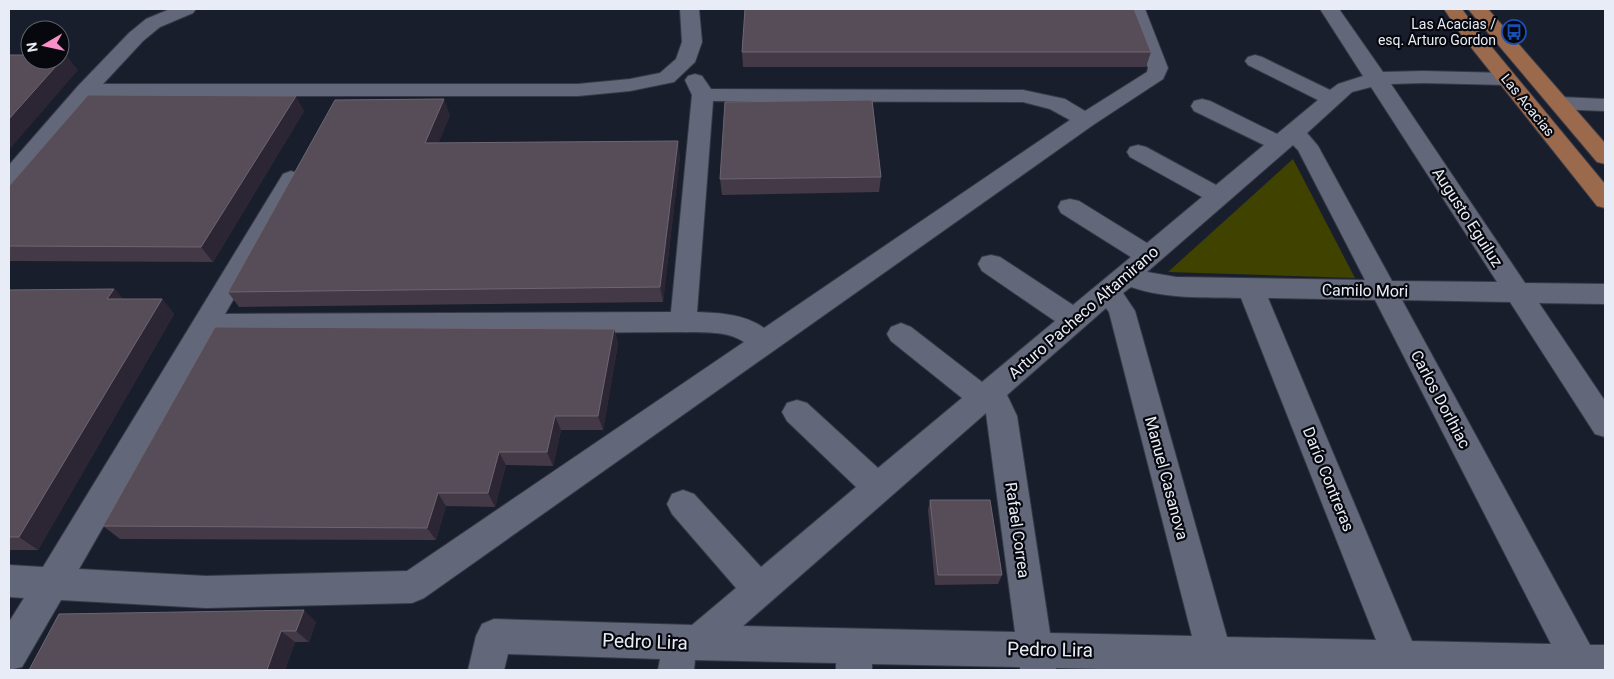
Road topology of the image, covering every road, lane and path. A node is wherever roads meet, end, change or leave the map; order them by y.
1 (186, 9) edge
2 (689, 9) edge
3 (1135, 9) edge
4 (1330, 9) edge
5 (1453, 9) edge
6 (1478, 9) edge
7 (1469, 32) junction
8 (1500, 33) junction
9 (1255, 62) dead end
10 (676, 69) junction
11 (1378, 78) junction
12 (1507, 80) junction
13 (85, 90) junction
14 (344, 90) junction
15 (703, 95) junction
16 (1332, 99) junction
17 (1561, 104) junction
18 (1605, 105) edge
19 (1202, 106) dead end
20 (329, 115) edge
21 (1085, 120) junction
22 (1286, 138) junction
23 (1138, 152) dead end
24 (305, 157) edge
25 (1605, 157) edge
26 (9, 180) edge
27 (1218, 196) junction
28 (1605, 200) edge
29 (1070, 207) dead end
30 (1148, 256) junction
31 (992, 264) dead end
32 (1115, 284) junction
33 (1251, 289) junction
34 (1383, 291) junction
35 (1518, 293) junction
36 (1605, 294) edge
37 (1074, 320) junction
38 (683, 322) junction
39 (206, 325) junction
40 (901, 334) dead end
41 (764, 342) junction
42 (986, 395) junction
43 (797, 412) dead end
44 (1605, 425) edge
45 (878, 488) junction
46 (683, 504) dead end
47 (9, 581) edge
48 (52, 584) junction
49 (760, 589) junction
50 (684, 652) edge
51 (9, 654) edge
52 (854, 658) edge
53 (1036, 660) edge
54 (1217, 662) edge
55 (1404, 664) edge
56 (1590, 665) edge
57 (486, 670) edge

1 - 13 street
2 - 10 street
3 - 21 street
4 - 11 street, Augusto Eguiluz
5 - 7 main road, Las Acacias
6 - 8 main road, Las Acacias
7 - 8 main road
7 - 12 main road, Las Acacias
8 - 17 main road, Las Acacias
9 - 16 street
10 - 14 street
10 - 15 street
11 - 12 street, Arturo Pacheco Altamirano
11 - 16 street, Arturo Pacheco Altamirano
11 - 35 street, Augusto Eguiluz
12 - 28 main road, Las Acacias
13 - 14 street
13 - 26 street
14 - 20 street
15 - 21 street
15 - 38 street
16 - 22 street, Arturo Pacheco Altamirano
17 - 18 street
17 - 25 main road, Las Acacias
19 - 22 street
21 - 41 street
22 - 27 street, Arturo Pacheco Altamirano
22 - 34 street, Carlos Dorlhiac
23 - 27 street
24 - 39 street
27 - 30 street, Arturo Pacheco Altamirano
29 - 30 street
30 - 32 street, Arturo Pacheco Altamirano
31 - 37 street
32 - 33 street, Camilo Mori
32 - 37 street, Arturo Pacheco Altamirano
32 - 54 street, Manuel Casanova
33 - 34 street, Camilo Mori
33 - 55 street, Darío Contreras
34 - 35 street, Camilo Mori
34 - 56 street, Carlos Dorlhiac
35 - 36 street, Camilo Mori
35 - 44 street, Augusto Eguiluz
37 - 42 street, Arturo Pacheco Altamirano
38 - 39 street
38 - 41 street
39 - 48 street
40 - 42 street
41 - 48 street
42 - 45 street, Arturo Pacheco Altamirano
42 - 53 street, Rafael Correa
43 - 45 street
45 - 49 street, Arturo Pacheco Altamirano
46 - 49 street
47 - 48 street
48 - 51 street
49 - 50 street, Arturo Pacheco Altamirano
50 - 52 street, Pedro Lira
50 - 57 street, Pedro Lira
52 - 53 street, Pedro Lira
53 - 54 street, Pedro Lira
54 - 55 street, Pedro Lira
55 - 56 street, Pedro Lira

